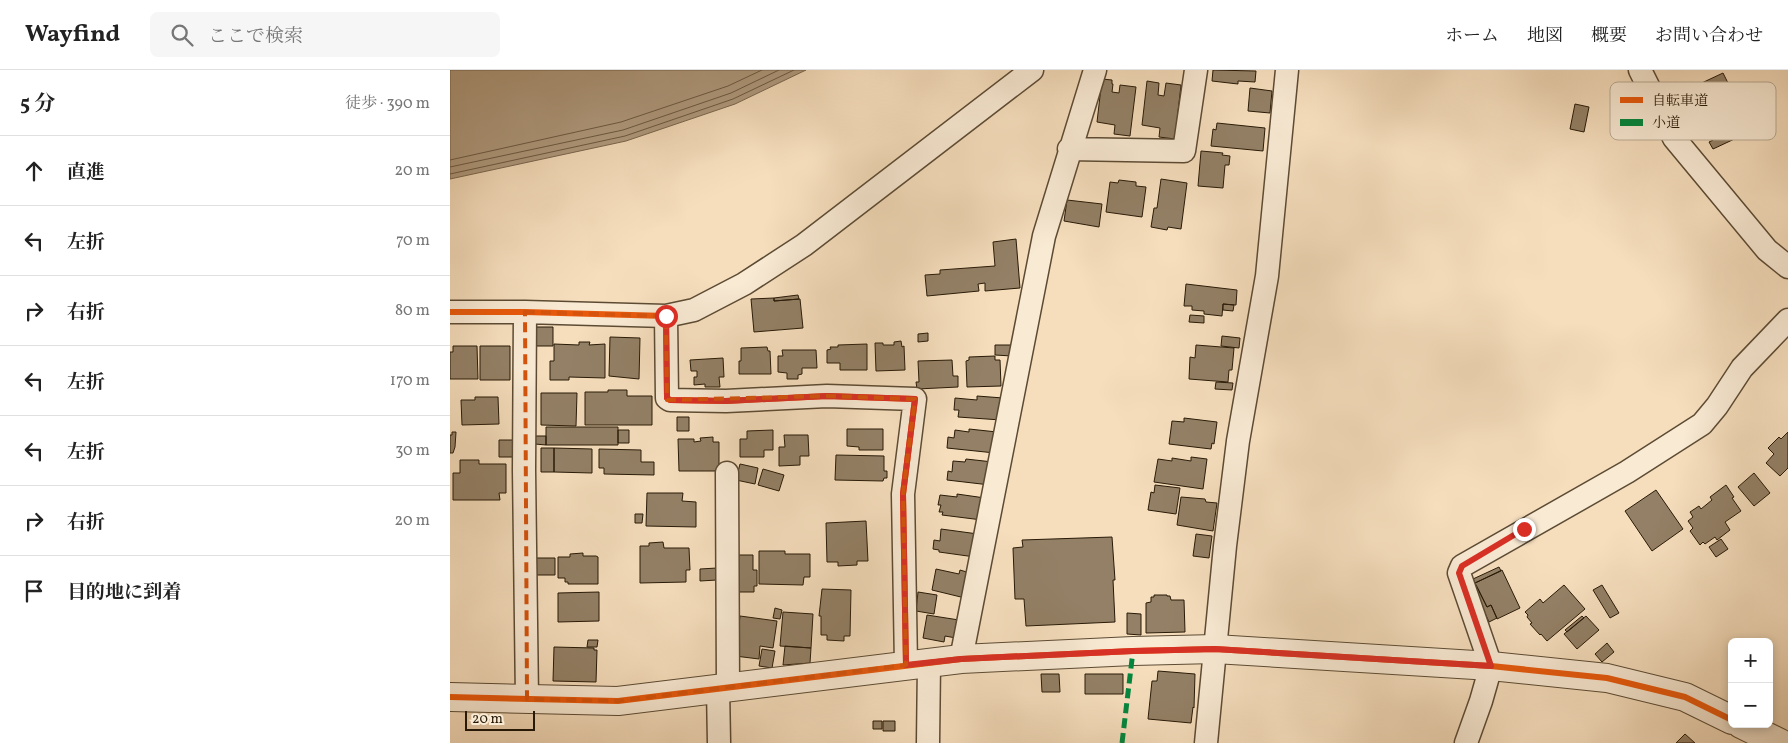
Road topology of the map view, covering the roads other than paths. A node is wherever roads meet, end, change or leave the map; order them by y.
1 (1032, 70) edge
2 (1095, 70) edge
3 (1196, 70) edge
4 (1287, 70) edge
5 (1640, 70) edge
6 (1646, 82) edge
7 (1676, 140) edge
8 (1069, 149) junction
9 (1788, 267) edge
10 (450, 312) edge
11 (525, 312) junction
12 (666, 316) junction
13 (1788, 320) edge
14 (727, 473) dead end
15 (1215, 649) junction
16 (961, 659) junction
17 (917, 664) junction
18 (1491, 666) junction
19 (723, 688) junction
20 (450, 697) edge
21 (527, 698) junction
22 (1728, 718) edge
23 (1749, 728) edge
24 (719, 743) edge
25 (928, 743) edge
26 (1206, 743) edge
27 (1466, 743) edge
28 (1780, 743) edge

1 - 12 street
2 - 8 street
3 - 8 street
4 - 15 street
5 - 6 street
7 - 9 street
8 - 16 street
10 - 11 street
11 - 12 street
11 - 21 street
12 - 17 street
13 - 18 street
14 - 19 street
15 - 16 street
15 - 18 street
15 - 26 street
16 - 17 street
17 - 19 street
17 - 25 street
18 - 22 street
18 - 27 street
19 - 21 street
19 - 24 street
20 - 21 street
23 - 28 street

